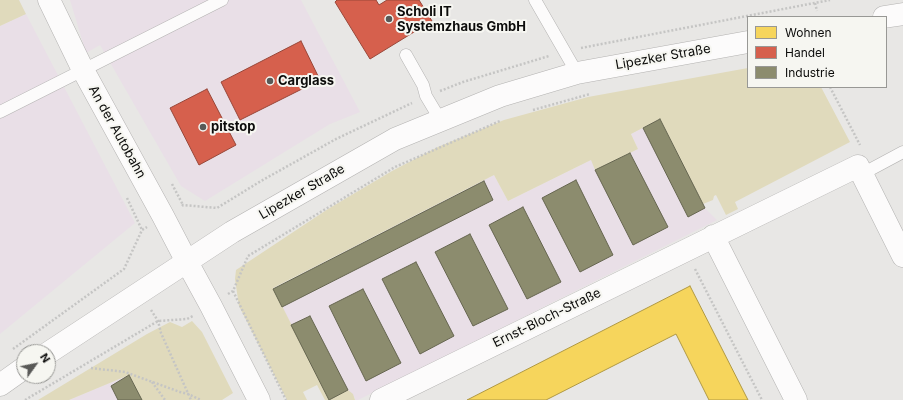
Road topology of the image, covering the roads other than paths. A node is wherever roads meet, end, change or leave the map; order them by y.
1 (49, 0) edge
2 (222, 0) edge
3 (535, 0) edge
4 (903, 14) edge
5 (887, 17) edge
6 (747, 42) edge
7 (406, 55) dead end
8 (83, 70) junction
9 (577, 73) junction
10 (0, 112) edge
11 (441, 121) junction
12 (903, 152) edge
13 (866, 171) junction
14 (717, 244) junction
15 (903, 256) edge
16 (187, 262) junction
17 (56, 348) edge
18 (16, 374) edge
19 (0, 385) edge
20 (259, 400) edge
21 (381, 400) edge
22 (796, 400) edge

1 - 8 street, An der Autobahn
2 - 8 lane
3 - 9 lane
4 - 5 street
6 - 9 street, Lipezker Straße
7 - 11 lane
8 - 10 lane
8 - 16 street, An der Autobahn
9 - 11 street, Lipezker Straße
11 - 16 street, Lipezker Straße
12 - 13 lane
13 - 14 street, Ernst-Bloch-Straße
13 - 15 street
14 - 21 street, Ernst-Bloch-Straße
14 - 22 street
16 - 17 street, Lipezker Straße
16 - 20 street, An der Autobahn
18 - 19 street

